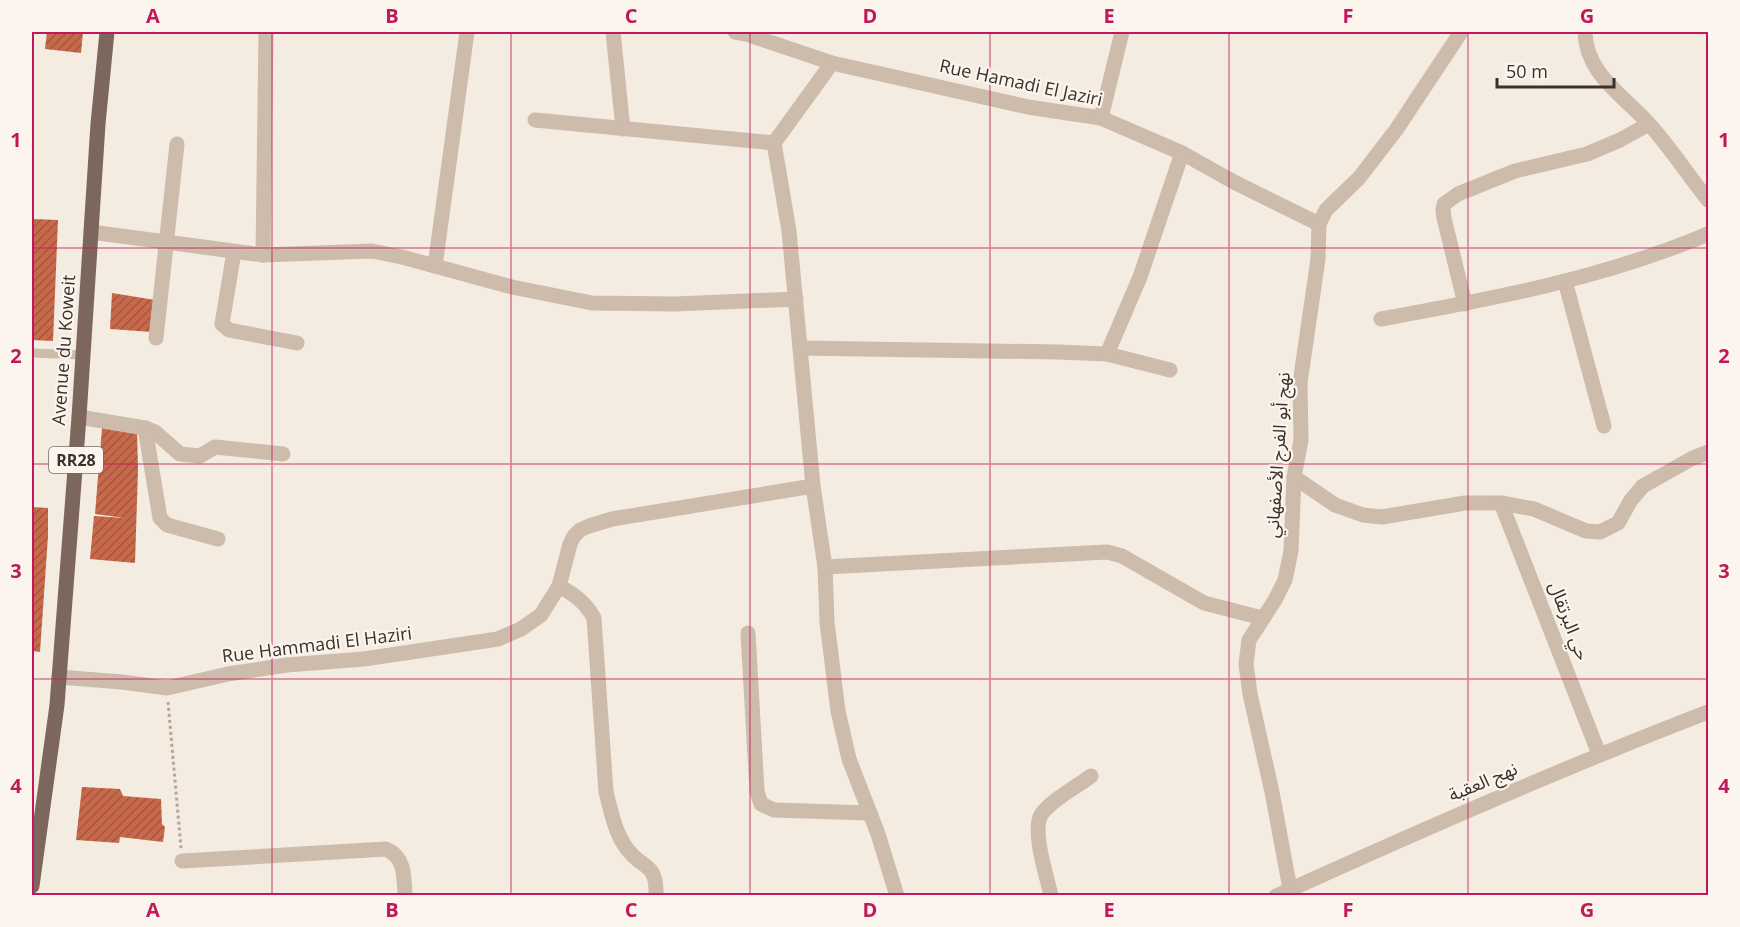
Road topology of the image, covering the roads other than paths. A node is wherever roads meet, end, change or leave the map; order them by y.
1 (107, 32) edge
2 (266, 32) edge
3 (467, 32) edge
4 (613, 32) edge
5 (743, 32) edge
6 (1122, 32) edge
7 (1461, 32) edge
8 (1585, 32) edge
9 (832, 63) junction
10 (1101, 118) junction
11 (535, 120) dead end
12 (1649, 124) junction
13 (623, 129) junction
14 (774, 143) junction
15 (177, 144) dead end
16 (1182, 153) junction
17 (1708, 200) edge
18 (1319, 224) junction
19 (92, 232) junction
20 (1708, 234) edge
21 (168, 242) junction
22 (234, 252) junction
23 (263, 255) junction
24 (435, 266) junction
25 (1565, 281) junction
26 (796, 299) junction
27 (1465, 303) junction
28 (1381, 319) dead end
29 (156, 338) dead end
30 (297, 343) dead end
31 (800, 348) junction
32 (32, 353) edge
33 (1107, 354) junction
34 (83, 355) junction
35 (1170, 370) dead end
36 (79, 417) junction
37 (1604, 426) dead end
38 (145, 428) junction
39 (1708, 452) edge
40 (283, 454) dead end
41 (1294, 477) junction
42 (813, 486) junction
43 (1501, 503) junction
44 (218, 539) dead end
45 (825, 567) junction
46 (559, 586) junction
47 (1262, 618) junction
48 (748, 633) dead end
49 (59, 677) junction
50 (1708, 712) edge
51 (1599, 754) junction
52 (1091, 776) dead end
53 (870, 813) junction
54 (182, 861) road end
55 (32, 886) edge
56 (1290, 889) junction
57 (405, 896) edge
58 (656, 896) edge
59 (897, 896) edge
60 (1051, 896) edge
61 (1276, 896) edge

1 - 19 main road, Avenue du Koweit / RR28
2 - 23 street
3 - 24 street
4 - 13 street
5 - 9 street, Rue Hamadi El Jaziri
6 - 10 street
7 - 18 street
8 - 12 street
9 - 10 street, Rue Hamadi El Jaziri
9 - 14 street
10 - 16 street, Rue Hamadi El Jaziri
11 - 13 street
12 - 17 street
12 - 27 street
13 - 14 street
14 - 26 street
15 - 21 street
16 - 18 street, Rue Hamadi El Jaziri
16 - 33 street
18 - 41 street, نهج أبو الفرج الأصفهاني
19 - 21 street
19 - 34 main road, Avenue du Koweit / RR28
20 - 25 street
21 - 22 street
21 - 29 street
22 - 23 street
22 - 30 street
23 - 24 street
24 - 26 street
25 - 27 street
25 - 37 street
26 - 31 street
27 - 28 street
31 - 33 street
31 - 42 street
32 - 34 lane
33 - 35 street
34 - 36 main road, Avenue du Koweit / RR28
36 - 38 street
36 - 49 main road, Avenue du Koweit / RR28
38 - 40 street
38 - 44 street
39 - 43 street
41 - 43 street
41 - 47 street, نهج أبو الفرج الأصفهاني
42 - 45 street
42 - 46 street, Rue Hammadi El Haziri
43 - 51 street, حي البرتقال
45 - 47 street
45 - 53 street
46 - 49 street, Rue Hammadi El Haziri
46 - 58 street
47 - 56 street, نهج أبو الفرج الأصفهاني
48 - 53 street
49 - 55 main road, Avenue du Koweit / RR28
50 - 51 street, نهج العقبة
51 - 56 street, نهج العقبة
52 - 60 street
53 - 59 street
54 - 57 street
56 - 61 street, نهج العقبة

